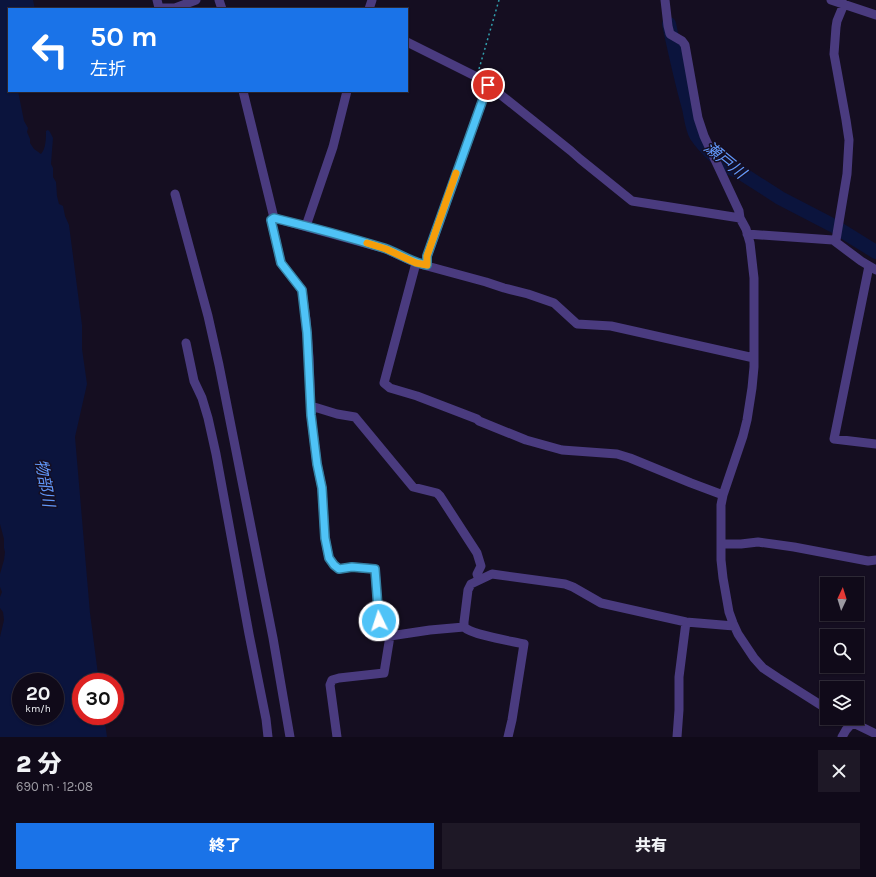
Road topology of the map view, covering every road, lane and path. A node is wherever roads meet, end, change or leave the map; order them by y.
1 (157, 0) edge
2 (196, 0) edge
3 (499, 0) edge
4 (665, 0) edge
5 (832, 0) edge
6 (844, 4) junction
7 (876, 16) edge
8 (408, 43) edge
9 (477, 78) junction
10 (488, 85) junction
11 (243, 92) edge
12 (347, 92) edge
13 (175, 194) dead end
14 (274, 218) junction
15 (740, 218) junction
16 (306, 226) junction
17 (747, 234) junction
18 (833, 240) junction
19 (416, 263) junction
20 (427, 265) junction
21 (873, 268) edge
22 (186, 343) dead end
23 (754, 358) junction
24 (311, 406) junction
25 (876, 444) edge
26 (723, 495) junction
27 (721, 544) junction
28 (876, 560) edge
29 (479, 580) junction
30 (686, 622) junction
31 (734, 626) junction
32 (464, 627) junction
33 (390, 636) junction
34 (820, 705) edge
35 (850, 725) edge
36 (856, 725) edge
37 (876, 734) edge
38 (268, 737) edge
39 (290, 737) edge
40 (337, 737) edge
41 (508, 737) edge
42 (677, 737) edge
43 (842, 737) edge

1 - 2 street
3 - 9 path
4 - 15 street
5 - 6 street
6 - 7 street
6 - 18 street
8 - 9 street
9 - 10 street
10 - 15 street
10 - 20 street
11 - 14 street
12 - 16 street
13 - 39 street
14 - 16 street
14 - 24 street
15 - 17 street
16 - 19 street
17 - 18 street
17 - 23 street
18 - 21 street
19 - 20 street
19 - 26 street
20 - 23 street
21 - 25 street
22 - 38 street
23 - 26 street
24 - 29 street
24 - 33 street
26 - 27 street
27 - 28 street
27 - 31 street
29 - 30 street
29 - 32 street
30 - 31 street
30 - 42 street
31 - 34 street
32 - 33 street
32 - 41 street
33 - 40 street
35 - 43 street
36 - 37 street

